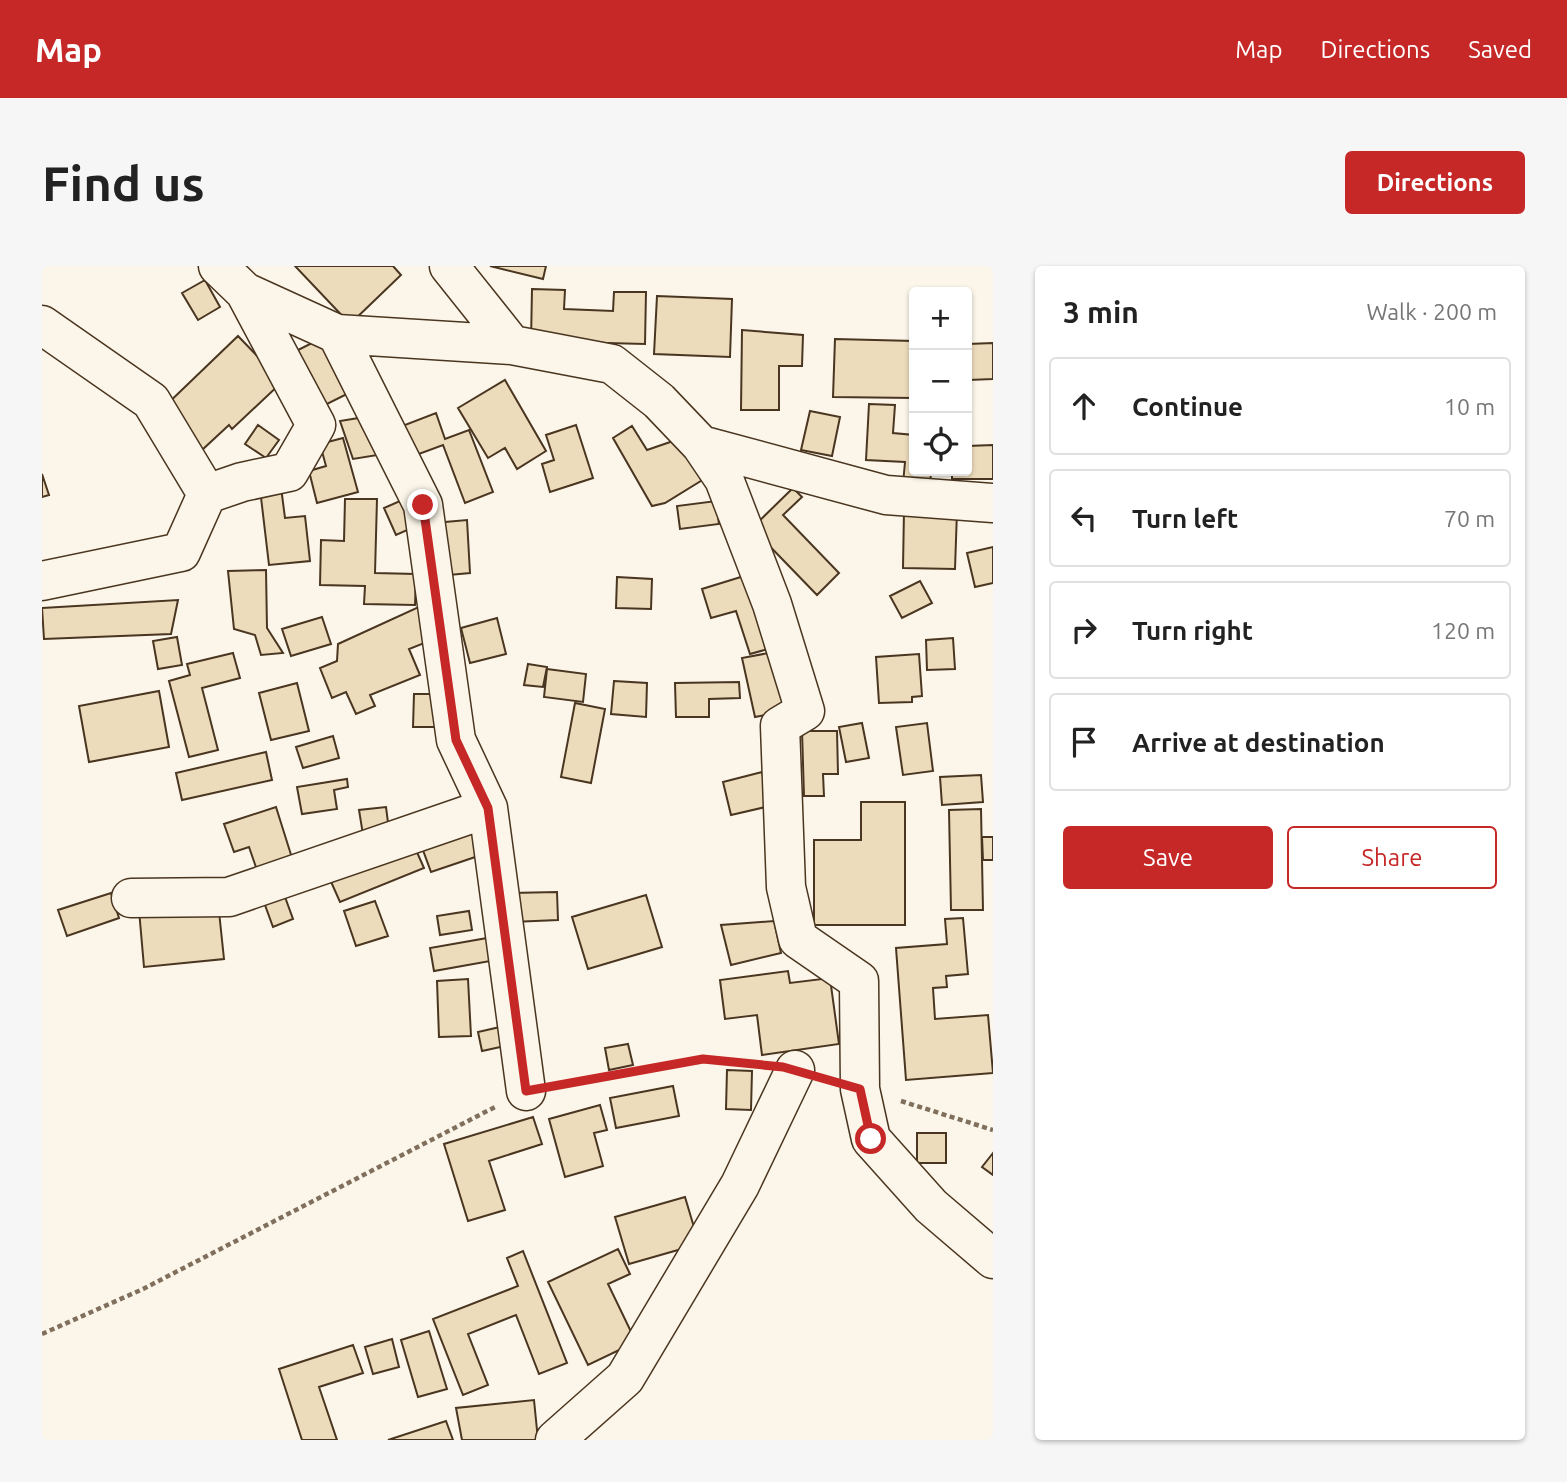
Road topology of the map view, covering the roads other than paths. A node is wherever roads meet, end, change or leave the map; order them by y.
1 (218, 266) edge
2 (449, 266) edge
3 (245, 292) junction
4 (42, 324) edge
5 (337, 334) junction
6 (512, 345) junction
7 (701, 445) junction
8 (207, 494) junction
9 (993, 503) edge
10 (42, 581) edge
11 (488, 808) junction
12 (131, 898) dead end
13 (795, 1070) road end
14 (526, 1091) road end
15 (993, 1259) edge
16 (555, 1440) edge

1 - 3 street
2 - 6 street
3 - 5 street
3 - 8 street
4 - 8 street
5 - 6 street
5 - 11 street
6 - 7 street
7 - 9 street
7 - 15 street
8 - 10 street
11 - 12 street
11 - 14 street
13 - 16 street

